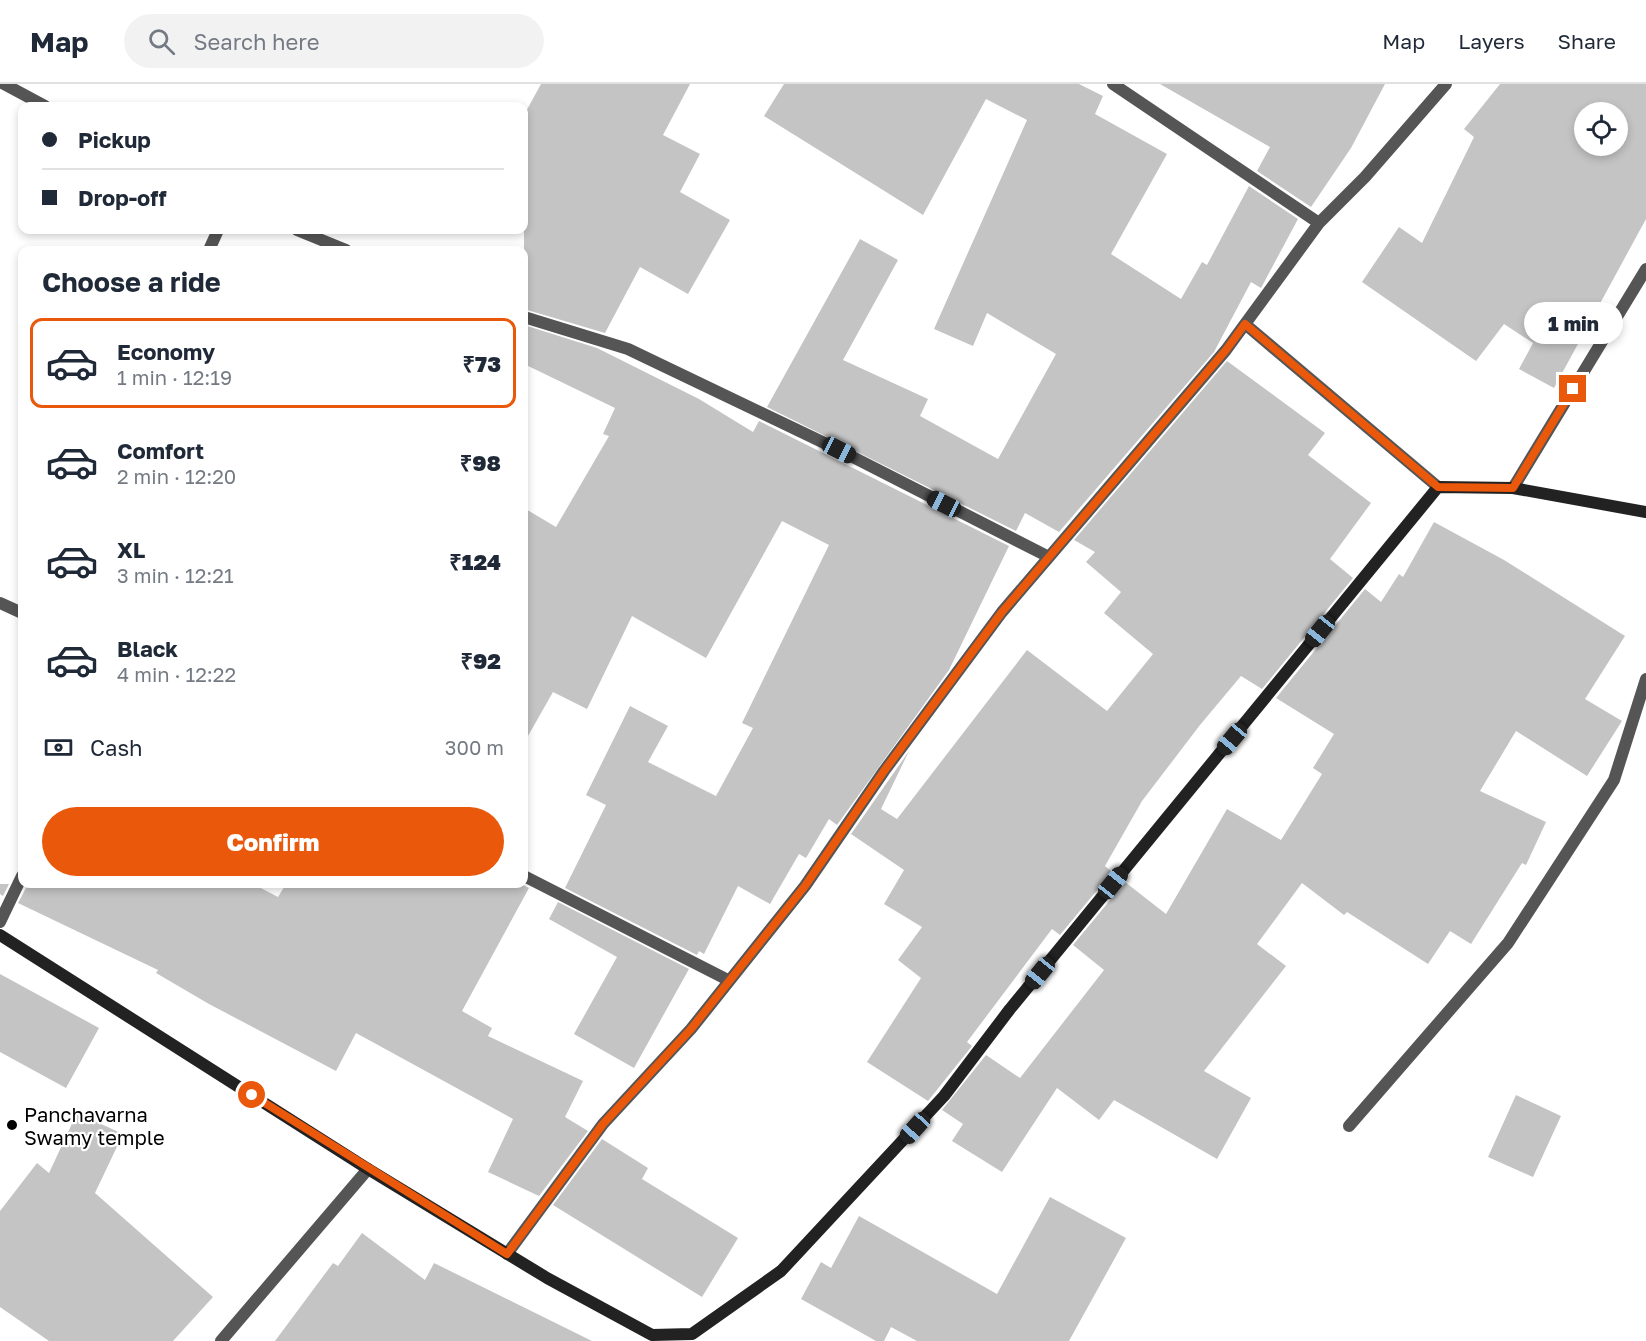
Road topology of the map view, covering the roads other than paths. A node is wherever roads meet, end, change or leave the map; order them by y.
1 (4, 84) edge
2 (1113, 84) edge
3 (1446, 84) edge
4 (38, 102) edge
5 (1319, 223) junction
6 (307, 234) edge
7 (336, 246) edge
8 (1646, 269) edge
9 (528, 318) edge
10 (1245, 324) junction
11 (1438, 487) junction
12 (1513, 488) junction
13 (1646, 512) edge
14 (1049, 557) junction
15 (0, 603) edge
16 (18, 611) edge
17 (1646, 679) edge
18 (528, 878) edge
19 (18, 884) edge
20 (0, 922) edge
21 (0, 935) edge
22 (728, 980) junction
23 (1349, 1126) dead end
24 (368, 1169) junction
25 (507, 1254) junction
26 (695, 1338) edge
27 (221, 1341) edge

1 - 4 street
2 - 5 street
3 - 5 street
5 - 10 street
6 - 7 street
8 - 12 street
9 - 14 street
10 - 11 street
10 - 14 street
11 - 12 main road
11 - 26 main road
12 - 13 main road
14 - 22 street
15 - 16 street
17 - 23 street
18 - 22 street
19 - 20 street
21 - 24 main road
22 - 25 street
24 - 25 main road
24 - 27 street
25 - 26 main road

